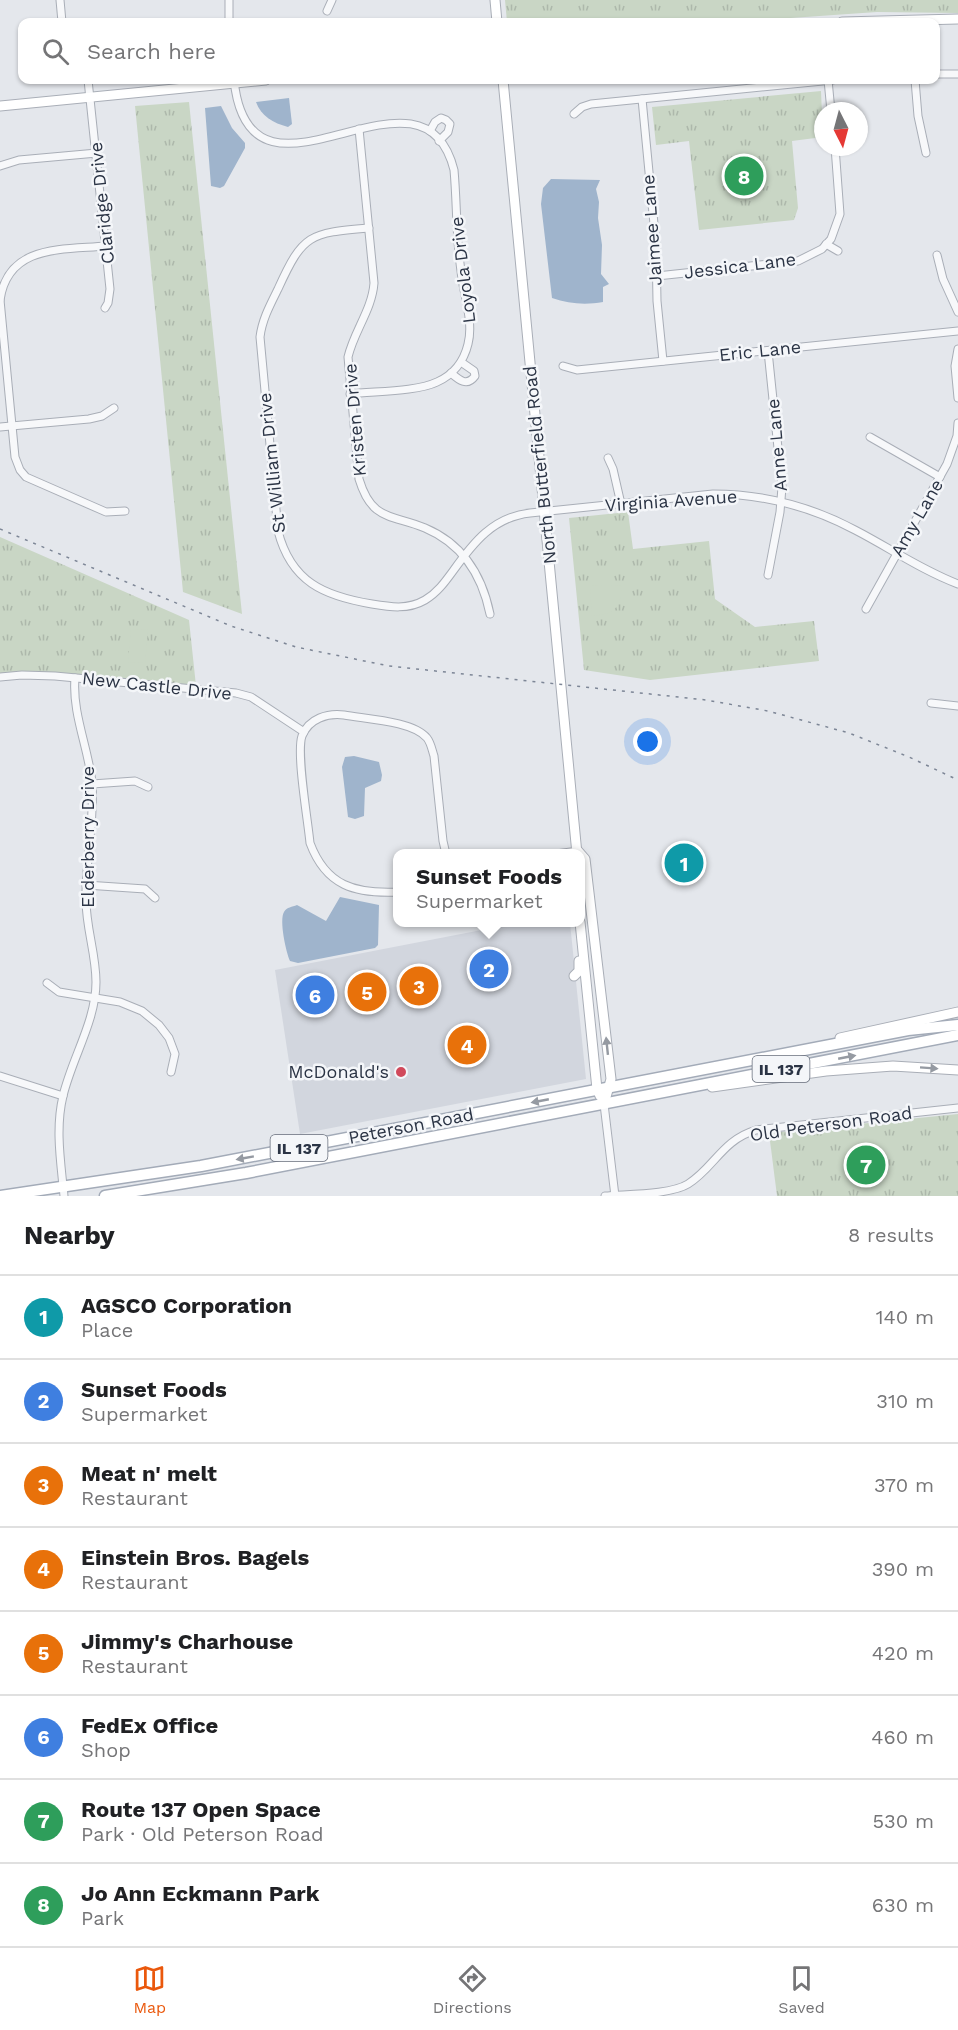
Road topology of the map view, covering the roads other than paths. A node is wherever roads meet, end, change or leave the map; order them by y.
1 (60, 0) edge
2 (229, 0) edge
3 (332, 0) edge
4 (495, 0) edge
5 (327, 11) dead end
6 (62, 18) edge
7 (229, 18) edge
8 (497, 18) edge
9 (940, 19) edge
10 (958, 19) edge
11 (940, 74) edge
12 (958, 74) edge
13 (89, 84) edge
14 (207, 84) edge
15 (234, 84) edge
16 (502, 84) edge
17 (766, 84) edge
18 (828, 84) edge
19 (915, 84) edge
20 (91, 97) junction
21 (642, 99) junction
22 (830, 102) edge
23 (0, 106) edge
24 (574, 114) dead end
25 (359, 129) junction
26 (97, 153) junction
27 (926, 153) dead end
28 (836, 156) edge
29 (0, 166) edge
30 (369, 228) junction
31 (826, 244) junction
32 (106, 246) junction
33 (838, 251) dead end
34 (937, 255) dead end
35 (657, 276) junction
36 (0, 300) edge
37 (105, 308) dead end
38 (958, 312) edge
39 (958, 331) edge
40 (958, 349) edge
41 (768, 351) junction
42 (461, 362) junction
43 (663, 362) junction
44 (563, 366) dead end
45 (451, 373) junction
46 (350, 394) junction
47 (958, 398) edge
48 (114, 408) dead end
49 (958, 423) edge
50 (12, 426) junction
51 (0, 427) edge
52 (870, 437) dead end
53 (608, 458) dead end
54 (940, 477) junction
55 (781, 501) junction
56 (621, 504) junction
57 (125, 511) dead end
58 (544, 511) junction
59 (896, 553) junction
60 (464, 556) junction
61 (768, 575) dead end
62 (958, 584) edge
63 (866, 609) dead end
64 (490, 614) dead end
65 (0, 677) edge
66 (75, 678) junction
67 (931, 703) dead end
68 (958, 706) edge
69 (304, 732) junction
70 (92, 784) junction
71 (148, 787) dead end
72 (444, 849) edge
73 (578, 849) edge
74 (585, 859) edge
75 (86, 885) junction
76 (393, 892) edge
77 (155, 898) dead end
78 (579, 927) edge
79 (580, 927) edge
80 (597, 959) junction
81 (574, 976) dead end
82 (586, 981) junction
83 (47, 983) dead end
84 (94, 997) junction
85 (958, 1012) edge
86 (958, 1025) edge
87 (958, 1035) edge
88 (715, 1067) junction
89 (958, 1070) edge
90 (171, 1072) dead end
91 (0, 1076) edge
92 (609, 1087) junction
93 (597, 1089) junction
94 (662, 1093) junction
95 (63, 1096) junction
96 (604, 1104) junction
97 (958, 1108) edge
98 (64, 1192) edge
99 (0, 1196) edge
100 (105, 1196) edge
101 (605, 1196) edge
102 (615, 1196) edge

1 - 6 street
2 - 7 street
3 - 5 street
4 - 8 main road
9 - 10 main road
11 - 12 street
13 - 20 street, Claridge Drive
14 - 20 main road
15 - 25 street
16 - 58 main road, North Butterfield Road
17 - 21 street
18 - 22 street
19 - 27 street
20 - 23 main road
20 - 26 street, Claridge Drive
21 - 24 street
21 - 35 street, Jaimee Lane
25 - 30 street, Kristen Drive
25 - 42 street, Loyola Drive
26 - 29 street
26 - 32 street, Claridge Drive
28 - 31 street
30 - 46 street, Kristen Drive
30 - 60 street, St William Drive
31 - 33 street
31 - 35 street, Jessica Lane
32 - 36 street
32 - 37 street, Claridge Drive
34 - 38 street
35 - 43 street, Jaimee Lane
36 - 50 street
39 - 41 street, Eric Lane
40 - 47 street
41 - 43 street, Eric Lane
41 - 55 street, Anne Lane
42 - 45 street, Loyola Drive
42 - 45 street
43 - 44 street, Eric Lane
45 - 46 street, Loyola Drive
46 - 60 street, Kristen Drive
48 - 50 street
49 - 54 street, Amy Lane
50 - 51 street
50 - 57 street
52 - 54 street
53 - 56 street
54 - 59 street, Amy Lane
55 - 56 street, Virginia Avenue
55 - 59 street, Virginia Avenue
55 - 61 street, Anne Lane
56 - 58 street, Virginia Avenue
58 - 60 street, St William Drive
58 - 73 main road, North Butterfield Road
59 - 62 street, Virginia Avenue
59 - 63 street, Amy Lane
60 - 64 street, Kristen Drive
65 - 66 street, New Castle Drive
66 - 69 street, New Castle Drive
66 - 70 street, Elderberry Drive
67 - 68 street
69 - 72 street
69 - 76 street
70 - 71 street
70 - 75 street, Elderberry Drive
74 - 80 main road, North Butterfield Road
75 - 77 street
75 - 84 street, Elderberry Drive
78 - 81 main road
79 - 82 main road, North Butterfield Road
80 - 82 main road
92 -> 80 main road, North Butterfield Road
82 - 93 main road, North Butterfield Road
83 - 84 street
84 - 90 street
84 - 95 street, Elderberry Drive
85 - 88 main road, Peterson Road
86 - 88 main road, Peterson Road / IL 137
94 -> 87 main road, Peterson Road / IL 137
88 - 92 main road, Peterson Road / IL 137
94 -> 89 main road, Peterson Road
91 - 95 street
92 - 93 main road, Peterson Road / IL 137
92 - 96 main road, North Butterfield Road
93 - 96 main road, North Butterfield Road
93 -> 98 main road, Peterson Road / IL 137
94 - 96 main road, Peterson Road / IL 137
95 - 98 street
96 - 100 main road, Peterson Road / IL 137
96 - 102 street, North Butterfield Road
97 - 102 street, Old Peterson Road
98 - 99 main road, Peterson Road / IL 137
101 - 102 street, Old Peterson Road

